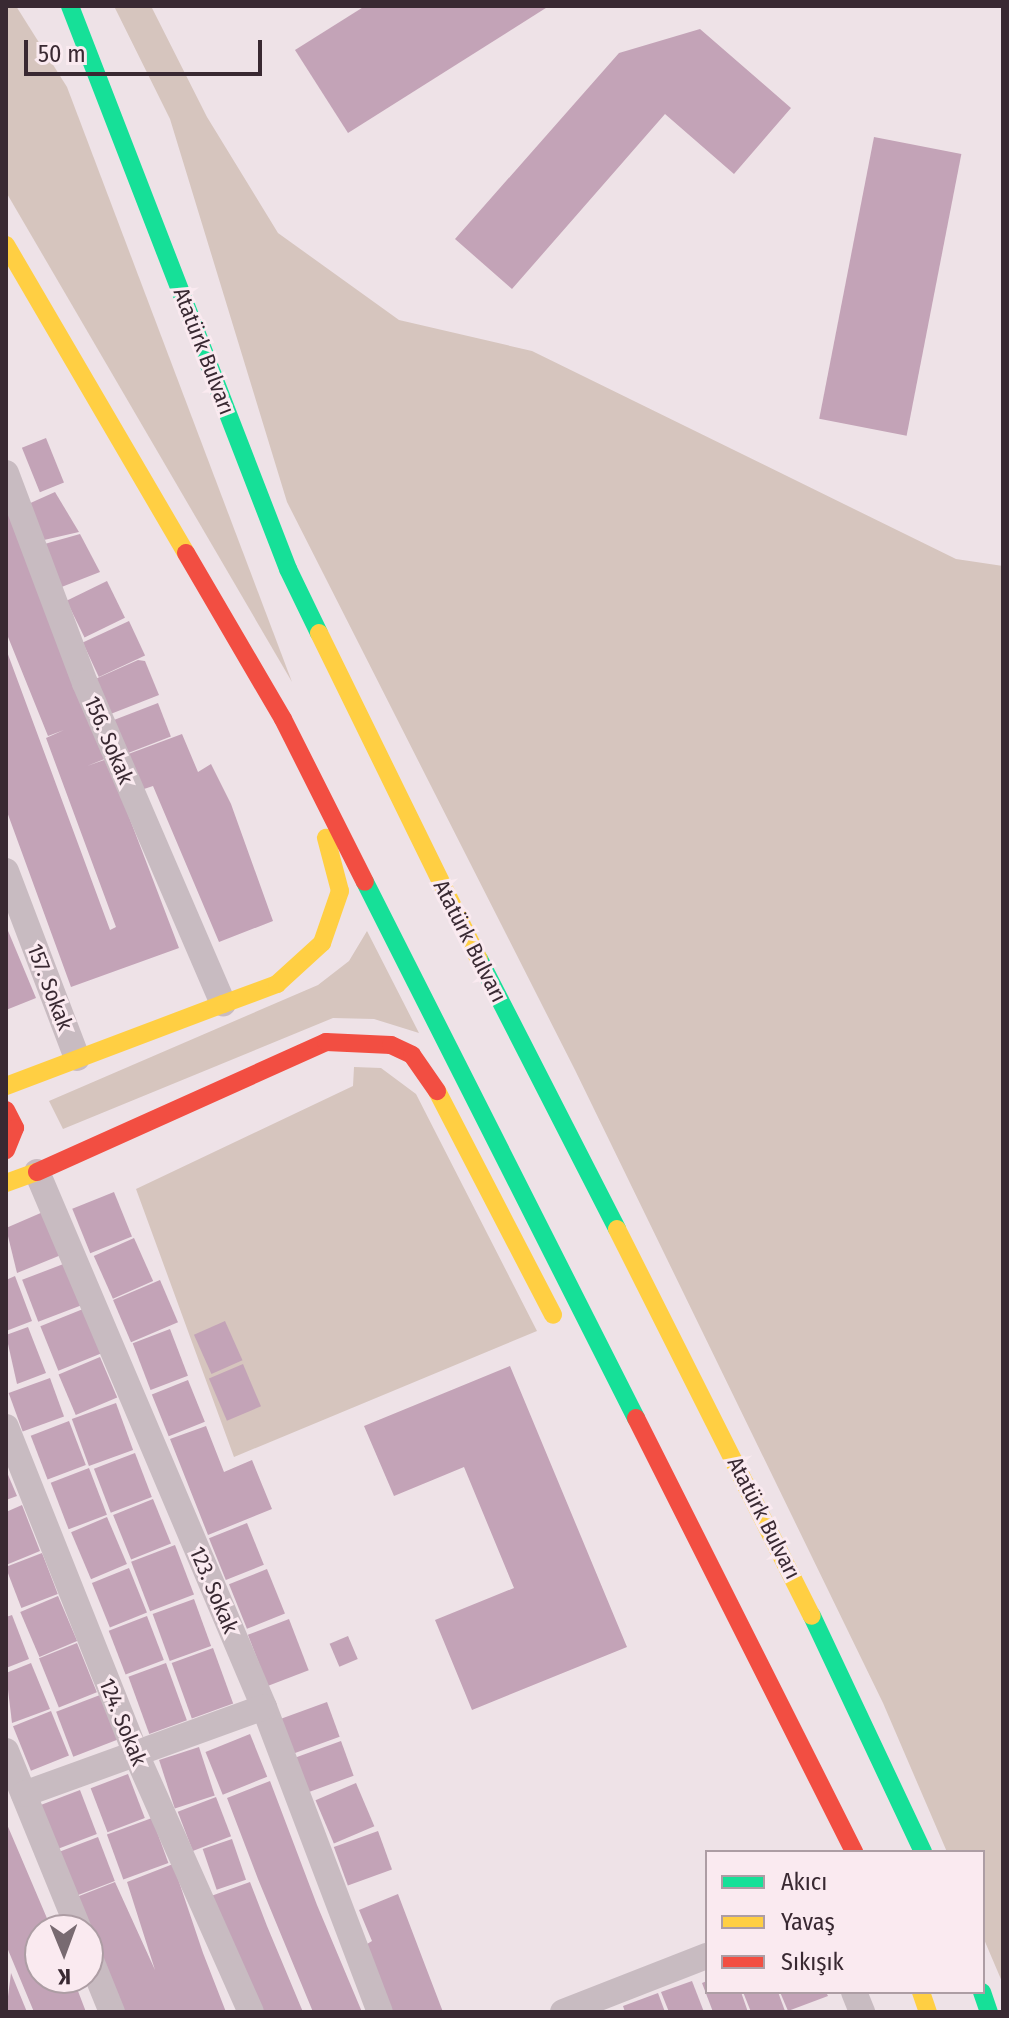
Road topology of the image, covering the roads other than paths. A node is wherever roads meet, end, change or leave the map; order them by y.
1 (70, 6) edge
2 (82, 95) dead end
3 (137, 173) junction
4 (6, 245) edge
5 (6, 473) edge
6 (283, 719) junction
7 (6, 871) edge
8 (223, 1004) junction
9 (77, 1058) junction
10 (6, 1086) edge
11 (6, 1110) edge
12 (6, 1150) edge
13 (37, 1172) junction
14 (6, 1183) edge
15 (559, 1328) dead end
16 (6, 1427) edge
17 (726, 1643) dead end
18 (775, 1694) junction
19 (264, 1707) junction
20 (6, 1751) edge
21 (136, 1754) junction
22 (24, 1794) junction
23 (853, 1850) edge
24 (922, 1850) edge
25 (73, 1914) edge
26 (705, 1957) edge
27 (104, 1992) edge
28 (112, 2012) edge
29 (251, 2012) edge
30 (380, 2012) edge
31 (563, 2012) edge

1 - 3 main road, Atatürk Bulvarı
2 - 3 main road
3 - 24 main road, Atatürk Bulvarı
4 - 6 main road
5 - 8 street, 156. Sokak
6 - 8 main road
6 - 18 main road
7 - 9 street, 157. Sokak
8 - 9 main road
9 - 10 main road
11 - 12 main road
13 - 14 main road
13 - 15 main road
13 - 19 street, 123. Sokak
16 - 21 street, 124. Sokak
17 - 18 main road
18 - 23 main road
19 - 21 street
19 - 30 street, 123. Sokak
20 - 22 street
21 - 22 street
21 - 29 street, 124. Sokak
22 - 25 street
26 - 31 street
27 - 28 street

